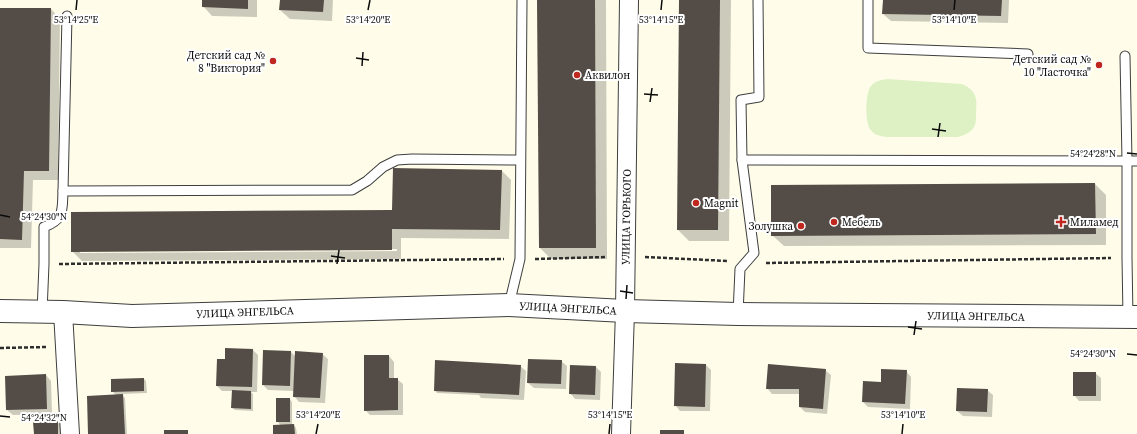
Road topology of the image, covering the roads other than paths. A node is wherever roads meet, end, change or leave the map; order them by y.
1 (522, 0) edge
2 (629, 0) edge
3 (758, 0) edge
4 (868, 0) edge
5 (66, 16) dead end
6 (1028, 54) dead end
7 (1125, 56) dead end
8 (520, 160) junction
9 (742, 160) junction
10 (1127, 161) junction
11 (1137, 161) edge
12 (63, 191) junction
13 (509, 305) junction
14 (0, 311) edge
15 (625, 311) junction
16 (42, 312) junction
17 (63, 312) junction
18 (738, 314) junction
19 (1133, 317) edge
20 (70, 434) edge
21 (622, 434) edge

1 - 8 lane
2 - 15 street, УЛИЦА ГОРЬКОГО
3 - 9 lane
4 - 6 lane
5 - 12 lane
7 - 10 lane
8 - 12 lane
8 - 13 lane
9 - 10 lane
9 - 18 lane
10 - 11 lane
10 - 19 lane
12 - 16 lane
13 - 15 street, УЛИЦА ЭНГЕЛЬСА
13 - 17 street, УЛИЦА ЭНГЕЛЬСА
14 - 16 street, УЛИЦА ЭНГЕЛЬСА
15 - 18 street, УЛИЦА ЭНГЕЛЬСА
15 - 21 street, УЛИЦА ГОРЬКОГО
16 - 17 street, УЛИЦА ЭНГЕЛЬСА
17 - 20 street
18 - 19 street, УЛИЦА ЭНГЕЛЬСА

